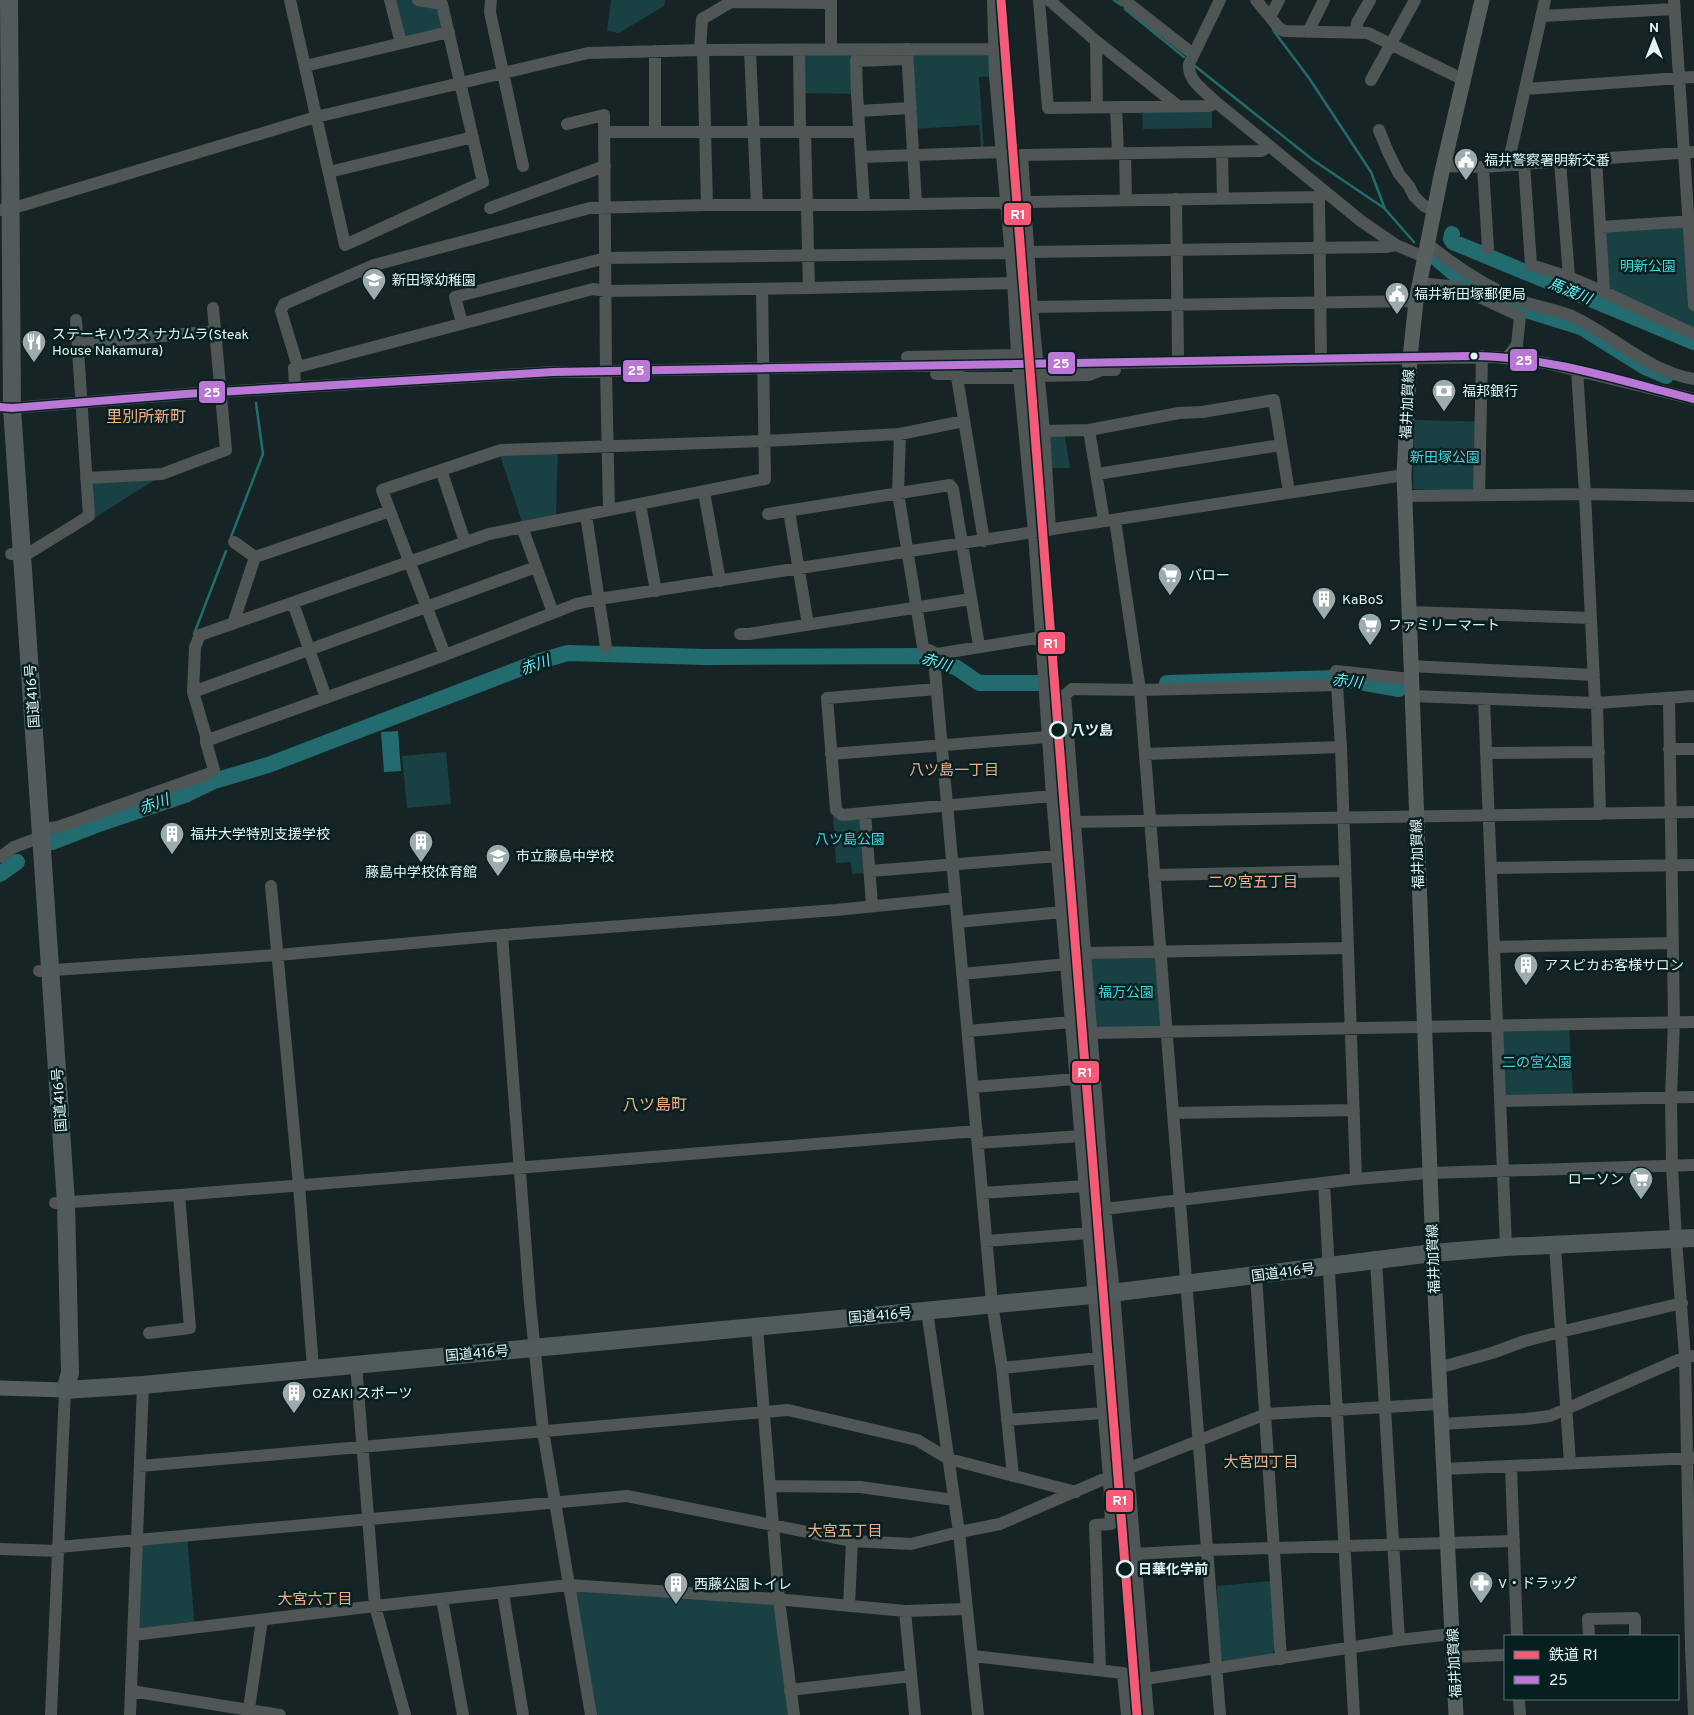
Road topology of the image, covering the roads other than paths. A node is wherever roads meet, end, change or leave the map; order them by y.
1 (9, 0) edge
2 (290, 0) edge
3 (390, 0) edge
4 (418, 0) edge
5 (491, 0) edge
6 (993, 0) edge
7 (1039, 0) edge
8 (1049, 0) edge
9 (1124, 0) edge
10 (1220, 0) edge
11 (1256, 0) edge
12 (1279, 0) edge
13 (1324, 0) edge
14 (1370, 0) edge
15 (1414, 0) edge
16 (1482, 0) edge
17 (1545, 0) edge
18 (831, 2) edge
19 (1674, 4) edge
20 (1542, 16) junction
21 (1270, 17) junction
22 (449, 32) junction
23 (1308, 32) junction
24 (1356, 32) junction
25 (1096, 41) junction
26 (402, 43) junction
27 (1390, 44) junction
28 (702, 50) junction
29 (750, 50) junction
30 (799, 50) junction
31 (831, 50) junction
32 (994, 50) junction
33 (655, 51) junction
34 (908, 54) junction
35 (1193, 54) junction
36 (858, 56) junction
37 (305, 66) junction
38 (503, 72) junction
39 (1679, 78) junction
40 (1694, 78) edge
41 (1371, 80) dead end
42 (1464, 80) junction
43 (460, 84) junction
44 (1525, 89) junction
45 (1217, 102) junction
46 (1178, 106) junction
47 (1097, 107) junction
48 (1116, 107) junction
49 (911, 108) junction
50 (859, 111) junction
51 (316, 117) junction
52 (566, 124) dead end
53 (1379, 130) dead end
54 (604, 132) junction
55 (655, 132) junction
56 (706, 132) junction
57 (754, 132) junction
58 (802, 132) junction
59 (859, 132) junction
60 (473, 138) junction
61 (1270, 146) junction
62 (1002, 152) junction
63 (1222, 152) junction
64 (1122, 153) junction
65 (1689, 153) edge
66 (913, 155) junction
67 (861, 157) junction
68 (1596, 159) junction
69 (1560, 161) junction
70 (1444, 163) junction
71 (1524, 163) junction
72 (1508, 164) junction
73 (524, 166) dead end
74 (605, 166) junction
75 (1483, 167) junction
76 (329, 172) junction
77 (1323, 195) junction
78 (1223, 199) junction
79 (1126, 200) junction
80 (1176, 200) junction
81 (1006, 202) junction
82 (1025, 202) junction
83 (916, 204) junction
84 (707, 205) junction
85 (756, 205) junction
86 (864, 205) junction
87 (806, 206) junction
88 (490, 208) dead end
89 (606, 208) junction
90 (5, 209) edge
91 (1433, 211) junction
92 (1691, 222) edge
93 (1600, 227) junction
94 (1396, 245) junction
95 (1320, 248) junction
96 (1488, 248) dead end
97 (1177, 250) junction
98 (1425, 250) junction
99 (1028, 252) junction
100 (1011, 253) junction
101 (808, 255) junction
102 (606, 258) junction
103 (0, 274) edge
104 (1569, 277) junction
105 (1014, 283) junction
106 (1419, 283) junction
107 (809, 288) junction
108 (762, 289) junction
109 (606, 290) junction
110 (1604, 292) junction
111 (1416, 301) junction
112 (1321, 303) junction
113 (1694, 304) edge
114 (1177, 305) junction
115 (1032, 306) junction
116 (213, 308) dead end
117 (76, 320) dead end
118 (462, 323) junction
119 (215, 332) junction
120 (1694, 334) edge
121 (78, 344) junction
122 (1178, 354) junction
123 (1482, 356) junction
124 (1410, 358) junction
125 (1507, 358) junction
126 (1042, 359) junction
127 (1014, 360) junction
128 (1243, 360) junction
129 (1321, 360) junction
130 (298, 367) junction
131 (792, 367) junction
132 (762, 368) junction
133 (1577, 370) junction
134 (606, 371) junction
135 (1040, 376) junction
136 (957, 377) junction
137 (1020, 378) junction
138 (1694, 379) edge
139 (295, 387) junction
140 (221, 392) junction
141 (1694, 399) edge
142 (82, 402) junction
143 (5, 407) edge
144 (964, 421) junction
145 (1090, 430) junction
146 (1044, 432) junction
147 (900, 434) junction
148 (764, 441) junction
149 (1281, 445) junction
150 (608, 446) junction
151 (441, 470) junction
152 (1097, 474) junction
153 (1404, 475) junction
154 (86, 478) junction
155 (704, 492) junction
156 (1288, 492) junction
157 (898, 493) junction
158 (1585, 494) junction
159 (1480, 495) junction
160 (1404, 496) junction
161 (1694, 496) edge
162 (640, 504) junction
163 (609, 510) junction
164 (390, 511) junction
165 (789, 511) junction
166 (768, 514) dead end
167 (586, 515) junction
168 (1110, 521) junction
169 (522, 527) junction
170 (1050, 530) junction
171 (1034, 532) junction
172 (984, 541) junction
173 (234, 542) dead end
174 (465, 542) junction
175 (961, 544) junction
176 (907, 551) junction
177 (16, 554) junction
178 (255, 557) junction
179 (410, 562) junction
180 (536, 567) junction
181 (799, 569) junction
182 (720, 581) junction
183 (656, 592) junction
184 (599, 599) junction
185 (970, 599) junction
186 (292, 603) junction
187 (427, 607) junction
188 (916, 607) junction
189 (1408, 612) junction
190 (553, 613) junction
191 (1591, 618) junction
192 (233, 624) junction
193 (808, 625) junction
194 (740, 634) dead end
195 (1042, 637) junction
196 (979, 646) junction
197 (606, 647) dead end
198 (309, 650) junction
199 (444, 655) junction
200 (935, 671) dead end
201 (1410, 673) junction
202 (1594, 675) junction
203 (1337, 685) junction
204 (937, 690) junction
205 (1140, 690) junction
206 (193, 692) junction
207 (1411, 696) junction
208 (1694, 696) edge
209 (326, 698) junction
210 (1669, 698) junction
211 (1484, 699) junction
212 (1596, 703) junction
213 (206, 736) junction
214 (1048, 737) junction
215 (942, 744) junction
216 (1341, 747) junction
217 (1669, 749) junction
218 (1694, 749) edge
219 (1599, 752) junction
220 (1487, 753) junction
221 (831, 754) junction
222 (1145, 754) junction
223 (1052, 796) junction
224 (947, 806) junction
225 (1670, 812) junction
226 (1694, 812) edge
227 (865, 813) junction
228 (1600, 814) junction
229 (1489, 815) junction
230 (1415, 817) junction
231 (1343, 819) junction
232 (1150, 821) junction
233 (1075, 822) junction
234 (38, 835) junction
235 (1058, 856) junction
236 (0, 857) edge
237 (953, 865) junction
238 (1671, 865) junction
239 (1694, 865) edge
240 (1492, 868) junction
241 (870, 871) junction
242 (1344, 872) junction
243 (1154, 874) junction
244 (271, 886) dead end
245 (956, 898) junction
246 (872, 906) junction
247 (1062, 912) junction
248 (958, 922) junction
249 (502, 935) junction
250 (1672, 943) junction
251 (1495, 947) junction
252 (1347, 948) junction
253 (1160, 951) junction
254 (1086, 953) junction
255 (278, 955) junction
256 (1067, 964) junction
257 (45, 971) junction
258 (962, 974) junction
259 (1071, 1022) junction
260 (1674, 1022) junction
261 (1694, 1022) edge
262 (1498, 1026) junction
263 (1424, 1027) junction
264 (1350, 1028) junction
265 (968, 1031) junction
266 (1167, 1031) junction
267 (1092, 1033) junction
268 (1076, 1079) junction
269 (973, 1087) junction
270 (1671, 1097) junction
271 (1694, 1097) edge
272 (1501, 1101) junction
273 (1354, 1110) junction
274 (1173, 1113) junction
275 (1081, 1136) junction
276 (977, 1137) junction
277 (1694, 1165) edge
278 (520, 1167) junction
279 (1672, 1167) junction
280 (1504, 1170) junction
281 (1430, 1173) junction
282 (1356, 1179) junction
283 (1324, 1183) junction
284 (299, 1185) junction
285 (1085, 1186) junction
286 (982, 1193) junction
287 (179, 1195) junction
288 (1180, 1200) junction
289 (61, 1203) junction
290 (1105, 1209) junction
291 (1089, 1233) junction
292 (1694, 1238) edge
293 (1676, 1239) junction
294 (987, 1241) junction
295 (1555, 1246) junction
296 (1506, 1248) junction
297 (1433, 1254) junction
298 (1376, 1260) junction
299 (1329, 1267) junction
300 (1256, 1275) junction
301 (1186, 1284) junction
302 (1114, 1292) junction
303 (1094, 1295) junction
304 (992, 1303) junction
305 (1682, 1303) junction
306 (927, 1310) junction
307 (756, 1327) junction
308 (1560, 1332) junction
309 (149, 1333) dead end
310 (534, 1348) junction
311 (1689, 1356) edge
312 (1099, 1358) junction
313 (356, 1364) junction
314 (313, 1368) junction
315 (1002, 1368) junction
316 (1438, 1368) junction
317 (143, 1385) junction
318 (0, 1388) edge
319 (65, 1390) junction
320 (1440, 1404) junction
321 (1385, 1407) junction
322 (1690, 1407) edge
323 (1565, 1409) junction
324 (1336, 1410) junction
325 (764, 1412) junction
326 (1103, 1413) junction
327 (1266, 1414) junction
328 (1007, 1420) junction
329 (1441, 1424) junction
330 (543, 1431) junction
331 (1198, 1441) junction
332 (364, 1448) junction
333 (1691, 1458) edge
334 (949, 1459) junction
335 (1570, 1463) junction
336 (140, 1466) junction
337 (1511, 1466) junction
338 (1127, 1469) junction
339 (1443, 1469) junction
340 (1013, 1476) junction
341 (1108, 1477) junction
342 (770, 1486) junction
343 (1076, 1492) junction
344 (954, 1500) junction
345 (555, 1503) junction
346 (369, 1520) junction
347 (1691, 1520) edge
348 (773, 1526) junction
349 (959, 1532) junction
350 (137, 1540) junction
351 (852, 1541) junction
352 (1514, 1541) junction
353 (1447, 1543) junction
354 (1392, 1544) junction
355 (1344, 1546) junction
356 (1274, 1548) junction
357 (0, 1549) edge
358 (59, 1549) junction
359 (1207, 1550) junction
360 (1134, 1554) junction
361 (1692, 1583) edge
362 (569, 1586) junction
363 (503, 1592) junction
364 (442, 1599) junction
365 (779, 1600) junction
366 (374, 1606) junction
367 (849, 1606) junction
368 (966, 1609) junction
369 (905, 1611) junction
370 (262, 1620) junction
371 (1452, 1634) junction
372 (133, 1635) junction
373 (1517, 1635) edge
374 (1589, 1635) edge
375 (1635, 1635) edge
376 (1399, 1640) junction
377 (1679, 1647) edge
378 (1692, 1647) edge
379 (1351, 1648) junction
380 (1504, 1655) edge
381 (973, 1656) junction
382 (1454, 1657) junction
383 (1282, 1659) junction
384 (1216, 1668) junction
385 (1100, 1670) junction
386 (911, 1676) junction
387 (1145, 1679) junction
388 (790, 1690) junction
389 (131, 1691) junction
390 (1519, 1700) edge
391 (248, 1712) edge
392 (51, 1715) edge
393 (130, 1715) edge
394 (280, 1715) edge
395 (405, 1715) edge
396 (463, 1715) edge
397 (523, 1715) edge
398 (591, 1715) edge
399 (794, 1715) edge
400 (915, 1715) edge
401 (978, 1715) edge
402 (1127, 1715) edge
403 (1148, 1715) edge
404 (1220, 1715) edge
405 (1354, 1715) edge
406 (1456, 1715) edge
407 (1520, 1715) edge
408 (1694, 1715) edge

1 - 90 highway, 国道416号
2 - 37 street
3 - 26 street
4 - 22 street
5 - 38 street
6 - 32 street
7 - 47 street
8 - 25 street
9 - 35 street
10 - 35 street
11 - 21 street
12 - 21 street
13 - 23 street
14 - 24 street
15 - 27 street
16 - 42 main road, 福井加賀線
17 - 20 street
18 - 28 street
18 - 31 street
19 - 20 street
19 - 39 street
20 - 44 street
21 - 23 street
22 - 26 street
22 - 43 street
23 - 24 street
24 - 27 street
25 - 46 street
25 - 47 street
26 - 37 street
27 - 41 street
27 - 42 street
28 - 29 street
28 - 33 street
28 - 56 street
29 - 30 street
29 - 57 street
30 - 31 street
30 - 58 street
31 - 36 street
32 - 34 street
32 - 62 street
33 - 38 street
33 - 55 street
34 - 36 street
34 - 49 street
35 - 45 street
36 - 50 street
37 - 51 street
38 - 43 street
38 - 73 street
39 - 40 street
39 - 44 street
39 - 65 street
42 - 70 main road, 福井加賀線
43 - 51 street
43 - 60 street
44 - 72 street
45 - 46 street
45 - 61 street
46 - 48 street
47 - 48 street
48 - 64 street
49 - 50 street
49 - 66 street
50 - 59 street
51 - 76 street
51 - 90 street
52 - 54 street
53 - 91 street
54 - 55 street
54 - 74 street
55 - 56 street
56 - 57 street
56 - 84 street
57 - 58 street
57 - 85 street
58 - 59 street
58 - 87 street
59 - 67 street
60 - 76 street
60 - 76 street
61 - 63 street
61 - 77 street
62 - 66 street
62 - 81 street
63 - 64 street
63 - 78 street
64 - 79 street
64 - 82 street
65 - 68 street
65 - 92 street
66 - 67 street
66 - 83 street
67 - 86 street
68 - 69 street
68 - 93 street
69 - 71 street
69 - 104 street
70 - 75 street
70 - 91 main road, 福井加賀線
71 - 72 street
71 - 104 street
72 - 75 street
74 - 88 street
74 - 89 street
75 - 96 street
77 - 78 street
77 - 94 street
77 - 95 street
78 - 80 street
79 - 80 street
79 - 82 street
80 - 97 street
81 - 82 street
81 - 83 street
81 - 100 street
82 - 99 street
83 - 86 street
84 - 85 street
84 - 89 street
85 - 87 street
86 - 87 street
87 - 101 street
89 - 102 street
89 - 130 street
90 - 143 highway, 国道416号
91 - 98 main road, 福井加賀線
92 - 93 street
92 - 113 street
93 - 110 street
94 - 95 street
94 - 98 street
95 - 97 street
95 - 112 street
97 - 99 street
97 - 114 street
98 - 106 main road, 福井加賀線
98 - 138 street
99 - 115 street
100 - 101 street
100 - 105 street
101 - 102 street
101 - 107 street
102 - 109 street
102 - 118 street
103 - 143 highway, 国道416号
104 - 110 street
105 - 107 street
105 - 127 street
106 - 111 main road, 福井加賀線
106 - 125 street
107 - 108 street
108 - 109 street
108 - 132 street
109 - 118 street
109 - 134 street
110 - 120 street
111 - 112 street
111 - 124 main road, 福井加賀線
112 - 114 street
112 - 129 street
114 - 115 street
114 - 122 street
115 - 126 street
116 - 119 street
117 - 121 street
118 - 130 street
119 - 121 street
119 - 140 street
121 - 142 street
122 - 126 street
122 - 128 street
123 - 124 street
123 - 125 street
123 - 159 street
124 - 129 street
124 - 153 main road, 福井加賀線
125 - 133 street
126 - 128 street
126 - 135 street
127 - 131 street
127 - 137 street
128 - 129 street
128 - 135 street
130 - 139 street
131 - 132 street
131 - 136 street
132 - 134 street
132 - 148 street
133 - 141 street
133 - 158 street
134 - 139 street
134 - 150 street
135 - 146 street
136 - 137 street
136 - 144 street
137 - 171 street
139 - 140 street
140 - 142 street
140 - 154 street
142 - 143 street
142 - 154 street
143 - 177 highway, 国道416号
144 - 147 street
144 - 172 street
145 - 146 street
145 - 149 street
145 - 152 street
146 - 170 street
147 - 148 street
147 - 157 street
148 - 150 street
148 - 155 street
149 - 152 street
149 - 156 street
150 - 151 street
150 - 163 street
151 - 164 street
151 - 174 street
152 - 168 street
153 - 156 street
153 - 160 main road, 福井加賀線
154 - 177 street
155 - 162 street
155 - 182 street
156 - 168 street
157 - 165 street
157 - 175 street
157 - 176 street
158 - 159 street
158 - 161 street
158 - 191 street
159 - 160 street
160 - 189 main road, 福井加賀線
162 - 163 street
162 - 183 street
163 - 167 street
164 - 178 street
164 - 179 street
165 - 166 street
165 - 181 street
167 - 169 street
167 - 184 street
168 - 170 street
168 - 205 street
169 - 174 street
169 - 180 street
170 - 171 street
171 - 172 street
171 - 195 street
172 - 175 street
173 - 178 street
174 - 179 street
175 - 176 street
175 - 185 street
176 - 181 street
176 - 188 street
177 - 234 highway, 国道416号
178 - 192 street
179 - 186 street
179 - 187 street
180 - 187 street
180 - 190 street
181 - 182 street
181 - 193 street
182 - 183 street
183 - 184 street
184 - 190 street
184 - 197 street
185 - 188 street
185 - 196 street
186 - 192 street
186 - 198 street
187 - 198 street
187 - 199 street
188 - 193 street
188 - 196 street
189 - 191 street
189 - 201 main road, 福井加賀線
190 - 199 street
191 - 202 street
192 - 206 street
193 - 194 street
195 - 196 street
195 - 214 street
198 - 206 street
198 - 209 street
199 - 209 street
200 - 204 street
201 - 202 street
201 - 203 street
201 - 207 main road, 福井加賀線
202 - 212 street
203 - 205 street
203 - 216 street
204 - 215 street
204 - 221 street
205 - 222 street
205 - 233 street
206 - 213 street
207 - 211 street
207 - 230 main road, 福井加賀線
208 - 210 street
209 - 213 street
210 - 212 street
210 - 217 street
211 - 212 street
211 - 220 street
212 - 219 street
213 - 234 street
214 - 215 street
214 - 223 street
215 - 221 street
215 - 224 street
216 - 222 street
216 - 231 street
217 - 218 street
217 - 225 street
219 - 220 street
219 - 228 street
220 - 229 street
221 - 227 street
222 - 232 street
223 - 224 street
223 - 235 street
224 - 227 street
224 - 237 street
225 - 226 street
225 - 228 street
225 - 238 street
227 - 241 street
228 - 229 street
229 - 230 street
229 - 240 street
230 - 231 street
230 - 263 main road, 福井加賀線
231 - 232 street
231 - 242 street
232 - 233 street
232 - 243 street
233 - 254 street
234 - 236 street
234 - 257 highway, 国道416号
235 - 237 street
235 - 247 street
237 - 241 street
237 - 245 street
238 - 239 street
238 - 240 street
238 - 250 street
240 - 251 street
241 - 246 street
242 - 243 street
242 - 252 street
243 - 253 street
244 - 255 street
245 - 246 street
245 - 248 street
246 - 249 street
247 - 248 street
247 - 256 street
248 - 258 street
249 - 255 street
249 - 278 street
250 - 251 street
250 - 260 street
251 - 262 street
252 - 253 street
252 - 264 street
253 - 254 street
253 - 266 street
254 - 267 street
255 - 257 street
255 - 284 street
256 - 258 street
256 - 259 street
257 - 289 highway, 国道416号
258 - 265 street
259 - 265 street
259 - 268 street
260 - 261 street
260 - 262 street
260 - 270 street
262 - 263 street
262 - 272 street
263 - 264 street
263 - 281 main road, 福井加賀線
264 - 266 street
264 - 273 street
265 - 269 street
266 - 267 street
266 - 274 street
267 - 290 street
268 - 269 street
268 - 275 street
269 - 276 street
270 - 271 street
270 - 272 street
270 - 279 street
272 - 280 street
273 - 274 street
273 - 282 street
274 - 288 street
275 - 276 street
275 - 285 street
276 - 278 street
276 - 286 street
277 - 279 street
278 - 284 street
278 - 310 street
279 - 280 street
279 - 293 street
280 - 281 street
280 - 296 street
281 - 282 street
281 - 297 main road, 福井加賀線
282 - 283 street
283 - 288 street
283 - 299 street
284 - 287 street
284 - 314 street
285 - 286 street
285 - 291 street
286 - 294 street
287 - 289 street
287 - 309 street
288 - 290 street
288 - 301 street
289 - 319 highway, 国道416号
290 - 302 street
291 - 294 street
291 - 303 street
292 - 293 highway, 国道416号
293 - 295 highway, 国道416号
293 - 305 street
294 - 304 street
295 - 296 highway, 国道416号
295 - 308 street
296 - 297 highway, 国道416号
297 - 298 highway, 国道416号
297 - 316 main road, 福井加賀線
298 - 299 highway, 国道416号
298 - 321 street
299 - 300 highway, 国道416号
299 - 324 street
300 - 301 highway, 国道416号
300 - 327 street
301 - 302 highway, 国道416号
301 - 331 street
302 - 303 highway, 国道416号
302 - 338 street
303 - 304 highway, 国道416号
303 - 312 street
304 - 306 highway, 国道416号
304 - 315 street
305 - 308 street
305 - 311 street
306 - 307 highway, 国道416号
306 - 334 street
307 - 310 highway, 国道416号
307 - 325 street
308 - 316 street
308 - 323 street
310 - 313 highway, 国道416号
310 - 330 street
311 - 322 street
311 - 323 street
312 - 315 street
312 - 326 street
313 - 314 highway, 国道416号
313 - 332 street
314 - 317 highway, 国道416号
315 - 328 street
316 - 320 main road, 福井加賀線
317 - 319 highway, 国道416号
317 - 336 street
318 - 319 main road
319 - 358 street
320 - 321 street
320 - 329 main road, 福井加賀線
321 - 324 street
321 - 354 street
322 - 333 street
323 - 329 street
323 - 335 street
324 - 327 street
324 - 355 street
325 - 330 street
325 - 334 street
325 - 342 street
326 - 328 street
326 - 341 street
327 - 331 street
327 - 356 street
328 - 340 street
329 - 339 main road, 福井加賀線
330 - 332 street
330 - 345 street
331 - 338 street
331 - 359 street
332 - 336 street
332 - 346 street
333 - 335 street
333 - 347 street
334 - 340 street
334 - 344 street
335 - 337 street
336 - 350 street
337 - 339 street
337 - 352 street
338 - 341 street
338 - 360 street
339 - 353 main road, 福井加賀線
340 - 343 street
341 - 343 street
341 - 385 street
342 - 344 street
342 - 348 street
343 - 349 street
344 - 349 street
345 - 346 street
345 - 348 street
345 - 362 street
346 - 350 street
346 - 366 street
347 - 361 street
348 - 351 street
348 - 365 street
349 - 351 street
349 - 368 street
350 - 358 street
350 - 372 street
351 - 367 street
352 - 353 street
352 - 373 street
353 - 354 street
353 - 371 main road, 福井加賀線
354 - 355 street
354 - 376 street
355 - 356 street
355 - 379 street
356 - 359 street
356 - 383 street
357 - 358 street
358 - 392 street
359 - 360 street
359 - 384 street
360 - 387 street
361 - 378 street
362 - 363 street
362 - 365 street
362 - 398 street
363 - 364 street
363 - 397 street
364 - 366 street
364 - 396 street
365 - 367 street
365 - 388 street
366 - 370 street
366 - 395 street
367 - 369 street
368 - 369 street
368 - 381 street
369 - 386 street
370 - 372 street
370 - 391 street
371 - 376 street
371 - 382 main road, 福井加賀線
372 - 389 street
374 - 375 street
376 - 379 street
377 - 378 street
378 - 408 street
379 - 383 street
379 - 405 street
380 - 382 street
381 - 385 street
381 - 401 street
382 - 406 main road, 福井加賀線
383 - 384 street
384 - 387 street
384 - 404 street
385 - 402 street
386 - 388 street
386 - 400 street
387 - 403 street
388 - 399 street
389 - 391 street
389 - 393 street
390 - 407 street
391 - 394 street

